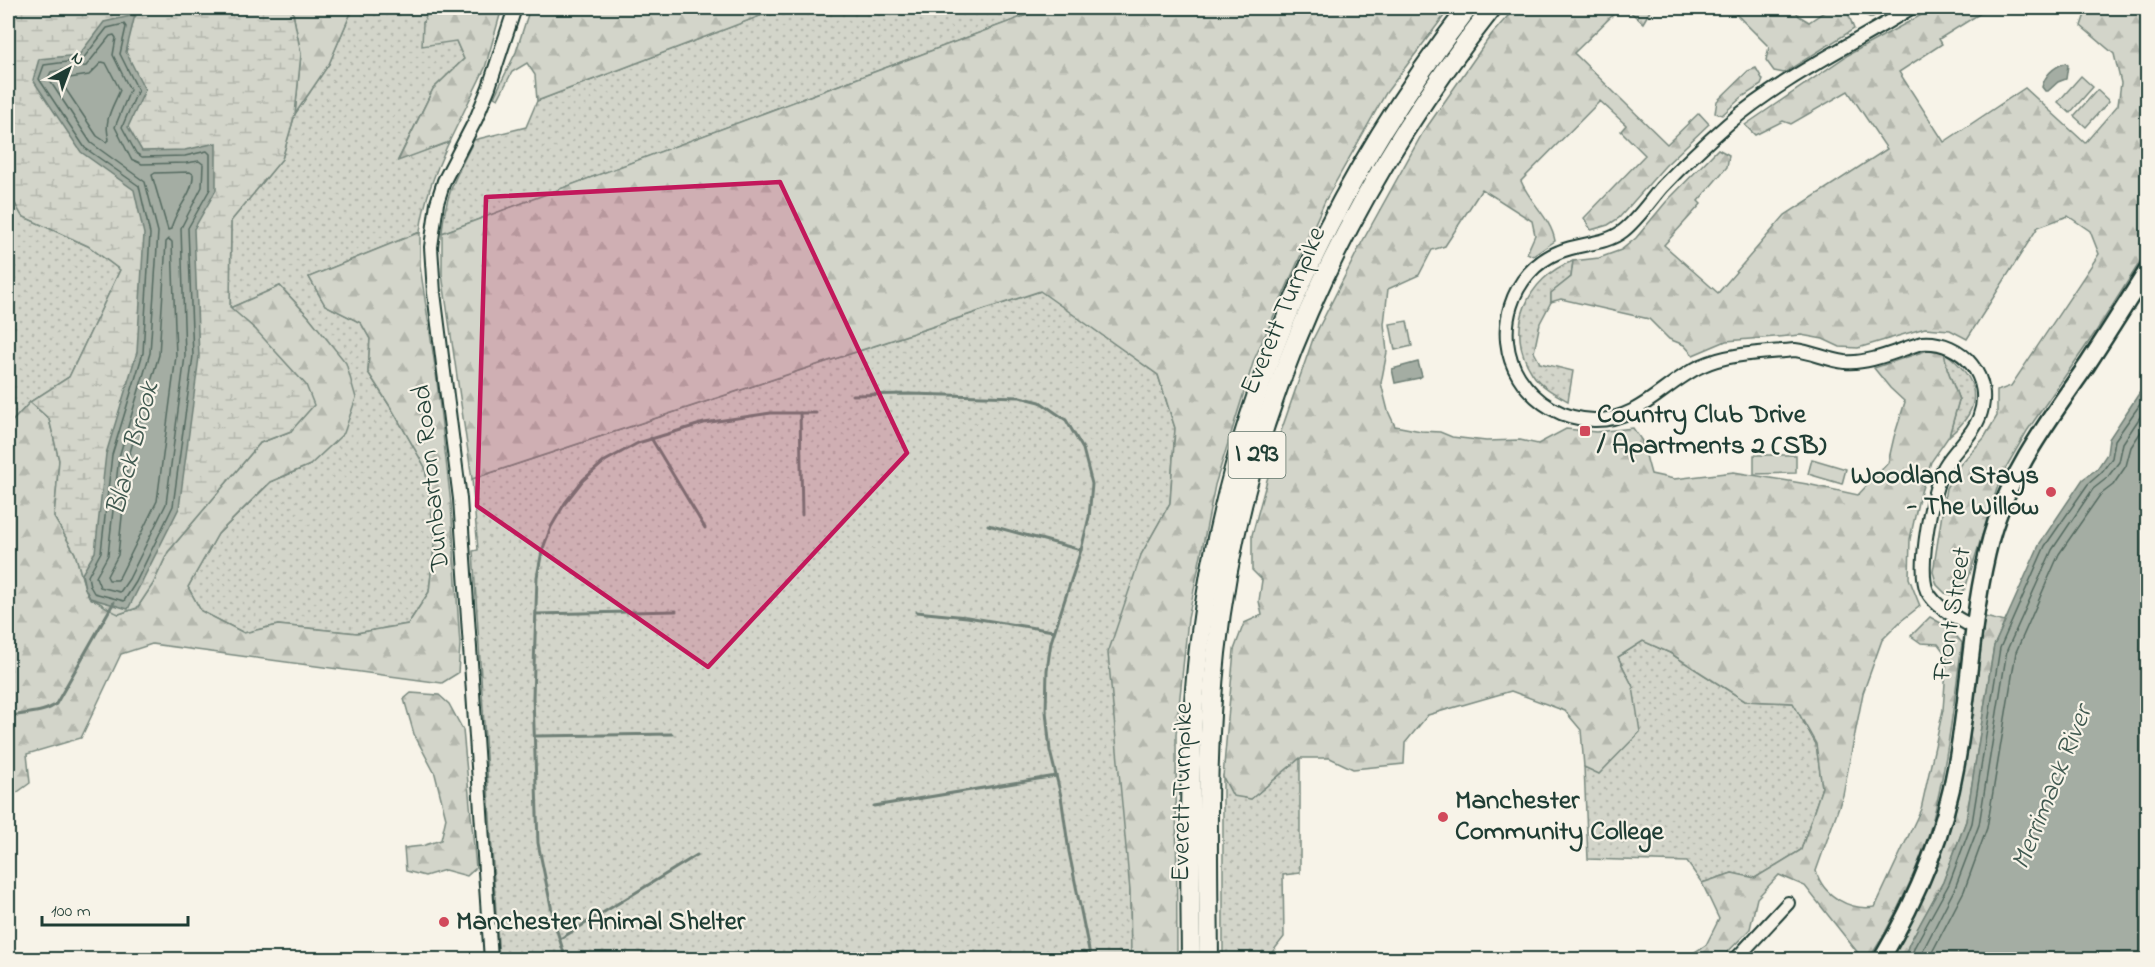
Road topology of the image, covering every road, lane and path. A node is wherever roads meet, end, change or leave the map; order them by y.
1 (515, 8) edge
2 (1468, 8) edge
3 (1492, 8) edge
4 (1911, 8) edge
5 (2148, 269) edge
6 (1973, 627) junction
7 (1788, 903) dead end
8 (491, 960) edge
9 (1191, 960) edge
10 (1209, 960) edge
11 (1735, 960) edge
12 (1881, 960) edge

1 - 8 street, Dunbarton Road
2 - 9 highway, Everett Turnpike / I 293
3 - 10 highway, Everett Turnpike / I 293
4 - 6 street
5 - 6 main road, Front Street
6 - 12 main road, Front Street
7 - 11 street

